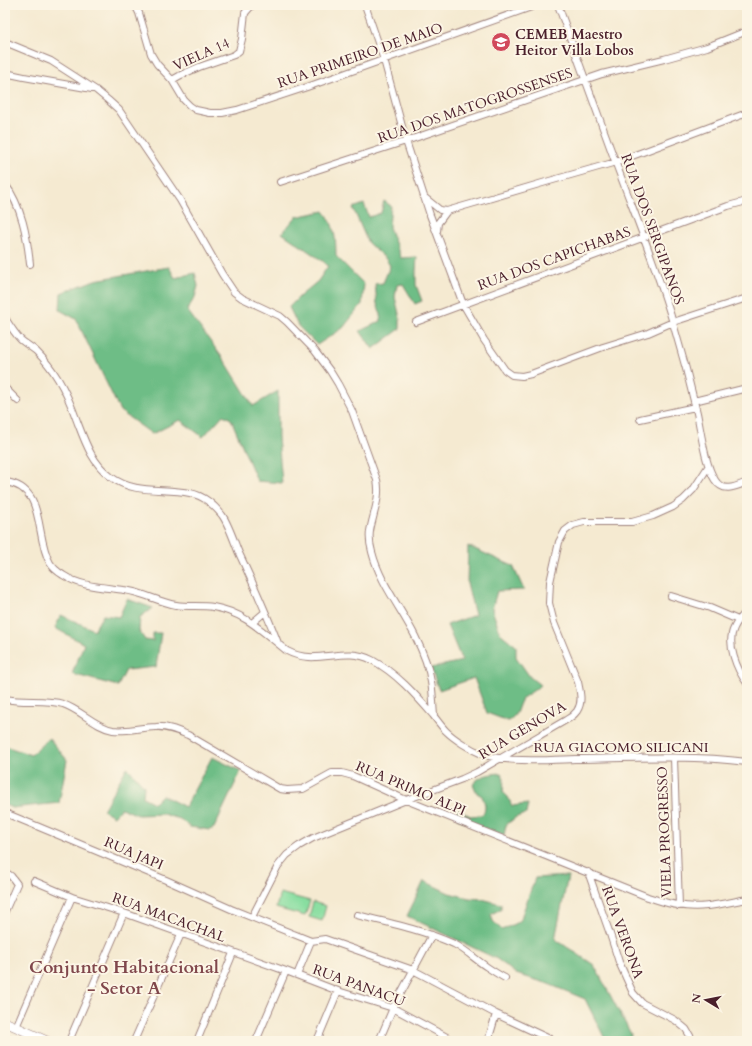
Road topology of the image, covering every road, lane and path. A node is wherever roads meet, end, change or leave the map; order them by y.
1 (135, 5) edge
2 (252, 5) edge
3 (365, 5) edge
4 (537, 5) edge
5 (558, 5) edge
6 (747, 31) edge
7 (5, 42) edge
8 (384, 60) junction
9 (5, 72) edge
10 (172, 80) junction
11 (586, 80) junction
12 (96, 90) junction
13 (747, 113) edge
14 (406, 141) junction
15 (616, 162) junction
16 (280, 182) dead end
17 (5, 184) edge
18 (424, 197) junction
19 (747, 200) edge
20 (447, 211) junction
21 (437, 233) junction
22 (645, 237) junction
23 (30, 264) dead end
24 (747, 298) edge
25 (463, 304) junction
26 (5, 318) edge
27 (416, 322) dead end
28 (673, 322) junction
29 (5, 388) edge
30 (747, 388) edge
31 (18, 401) dead end
32 (695, 404) junction
33 (640, 419) dead end
34 (708, 467) junction
35 (5, 482) edge
36 (747, 482) edge
37 (671, 596) dead end
38 (747, 611) edge
39 (265, 612) junction
40 (738, 620) junction
41 (252, 623) junction
42 (278, 644) junction
43 (747, 683) edge
44 (5, 699) edge
45 (434, 716) junction
46 (500, 758) junction
47 (674, 758) junction
48 (747, 762) edge
49 (406, 800) junction
50 (5, 813) edge
51 (5, 872) edge
52 (588, 872) junction
53 (34, 881) dead end
54 (72, 897) junction
55 (747, 899) edge
56 (679, 906) junction
57 (5, 911) edge
58 (124, 913) junction
59 (357, 915) dead end
60 (252, 918) junction
61 (181, 934) junction
62 (432, 935) junction
63 (311, 941) junction
64 (233, 952) junction
65 (413, 970) junction
66 (286, 971) junction
67 (297, 975) junction
68 (506, 978) dead end
69 (338, 990) junction
70 (393, 1008) junction
71 (496, 1014) junction
72 (5, 1022) edge
73 (16, 1027) junction
74 (47, 1041) edge
75 (69, 1041) edge
76 (134, 1041) edge
77 (197, 1041) edge
78 (256, 1041) edge
79 (317, 1041) edge
80 (379, 1041) edge
81 (454, 1041) edge
82 (488, 1041) edge
83 (554, 1041) edge
84 (693, 1041) edge

1 - 10 street, RUA PRIMEIRO DE MAIO
2 - 10 street, VIELA 14
3 - 8 street
4 - 8 street, RUA PRIMEIRO DE MAIO
5 - 11 street, RUA DOS SERGIPANOS
6 - 11 street, RUA DOS MATOGROSSENSES
7 - 12 street
8 - 10 street, RUA PRIMEIRO DE MAIO
8 - 14 street
9 - 12 street
11 - 14 street, RUA DOS MATOGROSSENSES
11 - 15 street, RUA DOS SERGIPANOS
12 - 45 street
13 - 15 street
14 - 16 street, RUA DOS MATOGROSSENSES
14 - 18 street
15 - 20 street
15 - 22 street, RUA DOS SERGIPANOS
17 - 23 street
18 - 20 street
18 - 21 street
19 - 22 street, RUA DOS CAPICHABAS
20 - 21 street
21 - 25 street
22 - 25 street, RUA DOS CAPICHABAS
22 - 28 street, RUA DOS SERGIPANOS
24 - 28 street
25 - 27 street, RUA DOS CAPICHABAS
25 - 28 street
26 - 39 street
28 - 32 street, RUA DOS SERGIPANOS
29 - 31 street
30 - 32 street
32 - 33 street
32 - 34 street, RUA DOS SERGIPANOS
34 - 36 street, RUA DOS SERGIPANOS
34 - 46 street, RUA GENOVA
35 - 41 street
37 - 40 street
38 - 40 street
39 - 41 street
39 - 42 street
40 - 43 street
41 - 42 street
42 - 45 street, RUA GIACOMO SILICANI
44 - 49 street, RUA PRIMO ALPI
45 - 46 street, RUA GIACOMO SILICANI
46 - 47 street, RUA GIACOMO SILICANI
46 - 49 street, RUA GENOVA
47 - 48 street, RUA GIACOMO SILICANI
47 - 56 street, VIELA PROGRESSO
49 - 52 street, RUA PRIMO ALPI
49 - 60 street, RUA GENOVA
50 - 60 street, RUA JAPI
51 - 57 street
52 - 56 street, RUA PRIMO ALPI
52 - 84 street, RUA VERONA
53 - 54 street, RUA MACACHAL
54 - 58 street, RUA MACACHAL
54 - 73 street
55 - 56 street, RUA PRIMO ALPI
58 - 61 street, RUA MACACHAL
58 - 75 street
59 - 62 street
60 - 63 street, RUA JAPI
61 - 64 street, RUA MACACHAL
61 - 76 street
62 - 65 street
62 - 68 street
63 - 65 street
63 - 67 street
64 - 66 street, RUA MACACHAL
64 - 77 street
65 - 70 street
65 - 71 street
66 - 67 street, RUA MACACHAL
66 - 78 street
67 - 69 street, RUA PANACU
69 - 70 street, RUA PANACU
69 - 79 street
70 - 80 street
70 - 81 street, RUA PANACU
71 - 82 street
71 - 83 street
72 - 73 street
73 - 74 street

